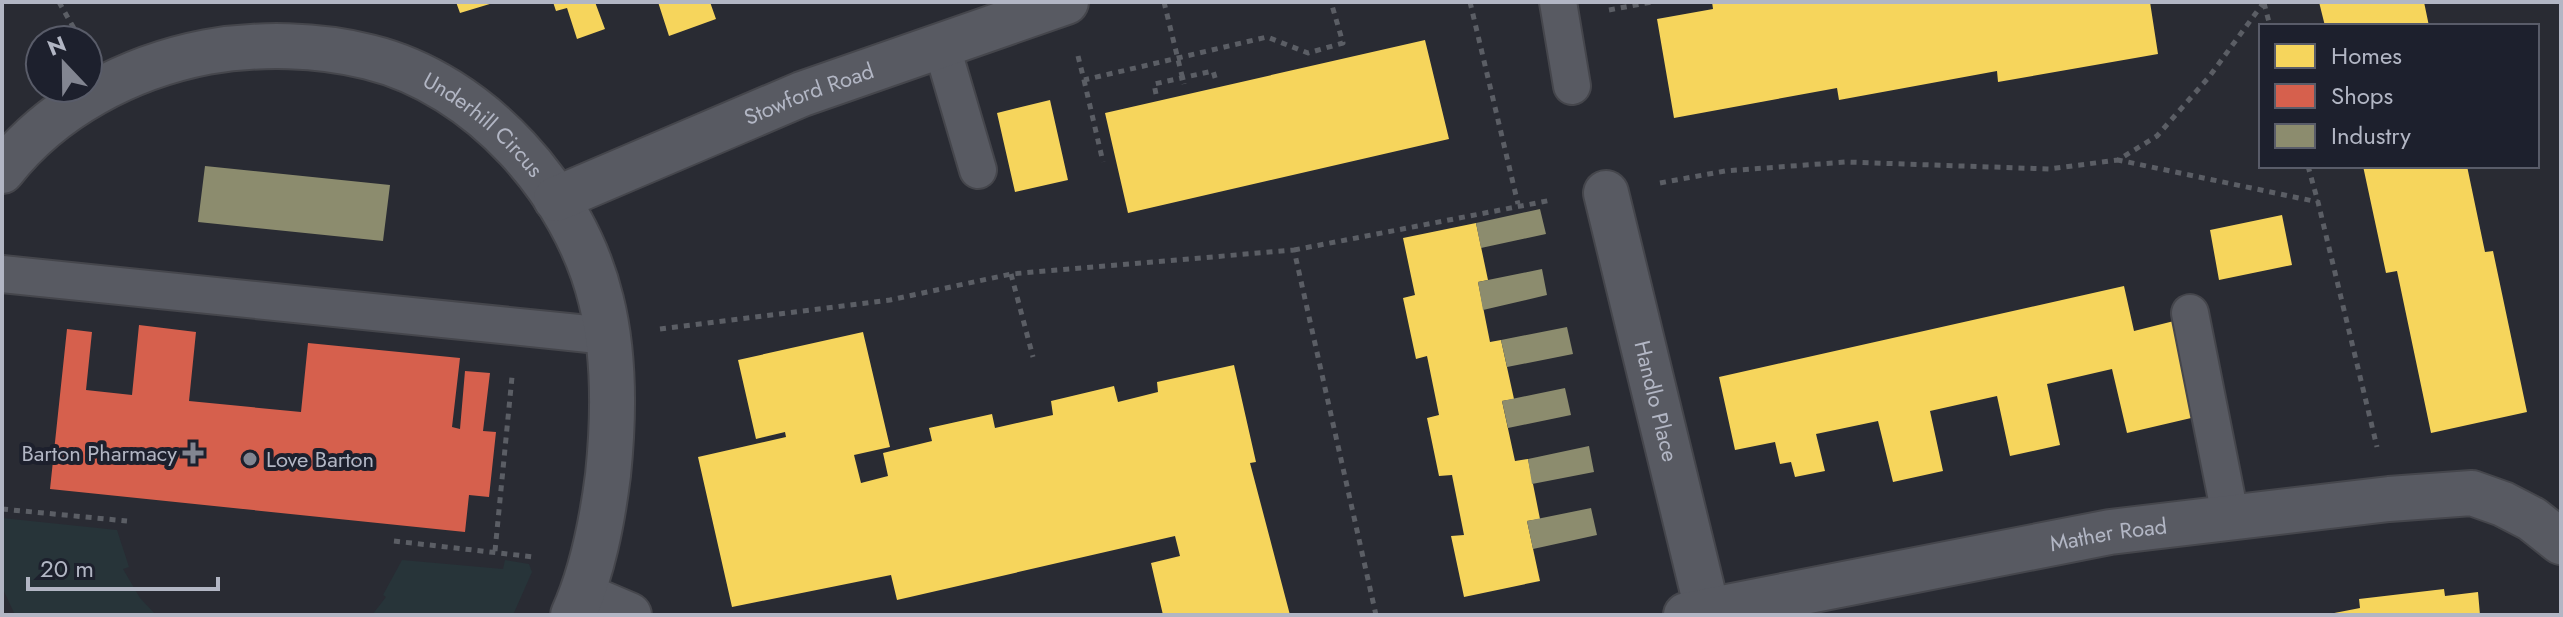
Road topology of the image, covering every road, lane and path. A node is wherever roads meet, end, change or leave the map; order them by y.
1 (59, 2) edge
2 (1065, 2) edge
3 (1164, 2) edge
4 (1331, 2) edge
5 (1470, 2) edge
6 (1558, 2) edge
7 (2264, 2) edge
8 (72, 24) edge
9 (2270, 24) edge
10 (941, 44) junction
11 (1178, 58) junction
12 (1084, 80) junction
13 (1184, 80) junction
14 (1216, 81) dead end
15 (1572, 86) dead end
16 (1156, 94) dead end
17 (2118, 160) junction
18 (1103, 162) dead end
19 (2309, 168) edge
20 (978, 170) dead end
21 (2, 171) edge
22 (1606, 193) junction
23 (556, 199) junction
24 (2318, 202) junction
25 (1518, 204) junction
26 (1294, 250) junction
27 (2, 274) edge
28 (1011, 274) junction
29 (2190, 313) dead end
30 (517, 327) junction
31 (608, 336) junction
32 (1033, 357) dead end
33 (2389, 499) junction
34 (2, 509) edge
35 (2230, 515) junction
36 (127, 521) dead end
37 (2546, 530) edge
38 (394, 541) dead end
39 (578, 605) edge
40 (1697, 612) edge
41 (629, 615) edge
42 (1376, 615) edge

1 - 8 path
2 - 10 street, Stowford Road
2 - 12 path
3 - 11 path
4 - 11 path
5 - 25 path
6 - 15 lane
7 - 9 path
7 - 17 path
10 - 20 lane
10 - 23 street, Stowford Road
11 - 12 path
11 - 13 path
12 - 18 path
13 - 14 path
13 - 16 path
17 - 22 path
17 - 24 path
19 - 24 path
21 - 23 street, Underhill Circus
22 - 25 path
22 - 40 street, Handlo Place
23 - 31 street, Underhill Circus
24 - 33 path
25 - 26 path
26 - 28 path
26 - 42 path
27 - 30 lane
28 - 31 path
28 - 32 path
29 - 35 lane
30 - 31 lane
30 - 38 path
31 - 39 street, Underhill Circus
33 - 35 street, Mather Road
33 - 37 street, Mather Road
34 - 36 path
35 - 40 street, Mather Road
39 - 41 street

